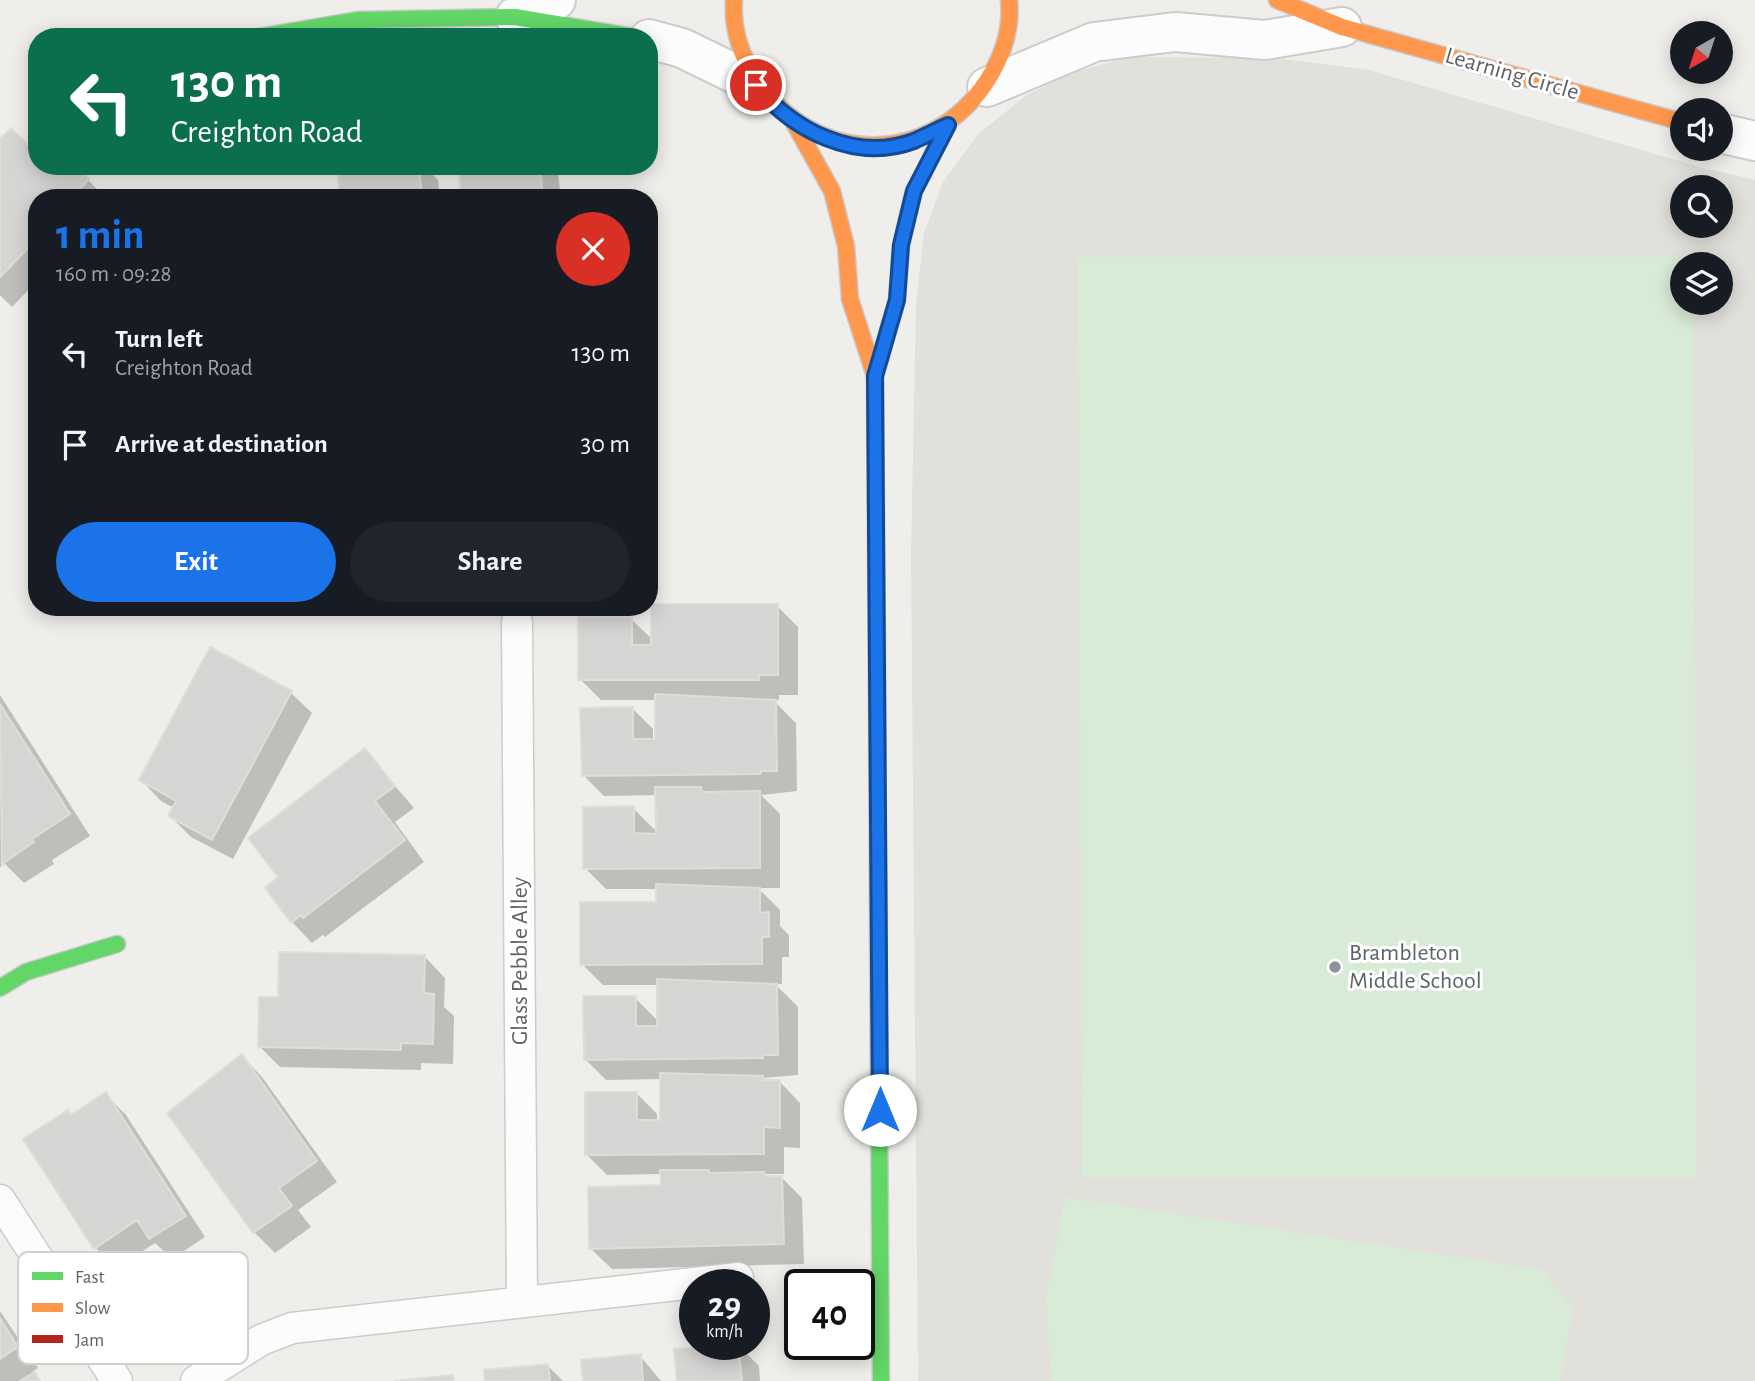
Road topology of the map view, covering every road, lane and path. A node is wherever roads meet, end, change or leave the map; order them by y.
1 (556, 0) edge
2 (734, 0) edge
3 (1009, 0) edge
4 (1277, 0) edge
5 (515, 17) junction
6 (1342, 27) junction
7 (311, 28) edge
8 (580, 28) edge
9 (658, 41) edge
10 (756, 85) junction
11 (987, 87) junction
12 (1670, 119) edge
13 (794, 123) junction
14 (948, 125) junction
15 (1733, 136) edge
16 (1755, 142) edge
17 (875, 376) junction
18 (517, 622) dead end
19 (117, 944) dead end
20 (0, 988) edge
21 (0, 1200) edge
22 (34, 1252) edge
23 (679, 1284) edge
24 (522, 1301) junction
25 (248, 1348) edge
26 (106, 1364) edge
27 (223, 1364) edge
28 (117, 1381) edge
29 (196, 1381) edge
30 (881, 1381) edge

1 - 5 street
2 - 10 street
3 - 11 street
4 - 6 street, Learning Circle
5 - 7 street
5 - 8 street
6 - 11 street, Learning Circle
6 - 12 street, Learning Circle
9 - 10 street
10 - 13 street
11 - 14 street
13 - 14 street
13 - 17 street
14 - 17 street
15 - 16 street
17 - 30 street
18 - 24 lane, Glass Pebble Alley
19 - 20 street
21 - 22 lane
23 - 24 lane
24 - 25 lane
26 - 28 lane
27 - 29 lane

